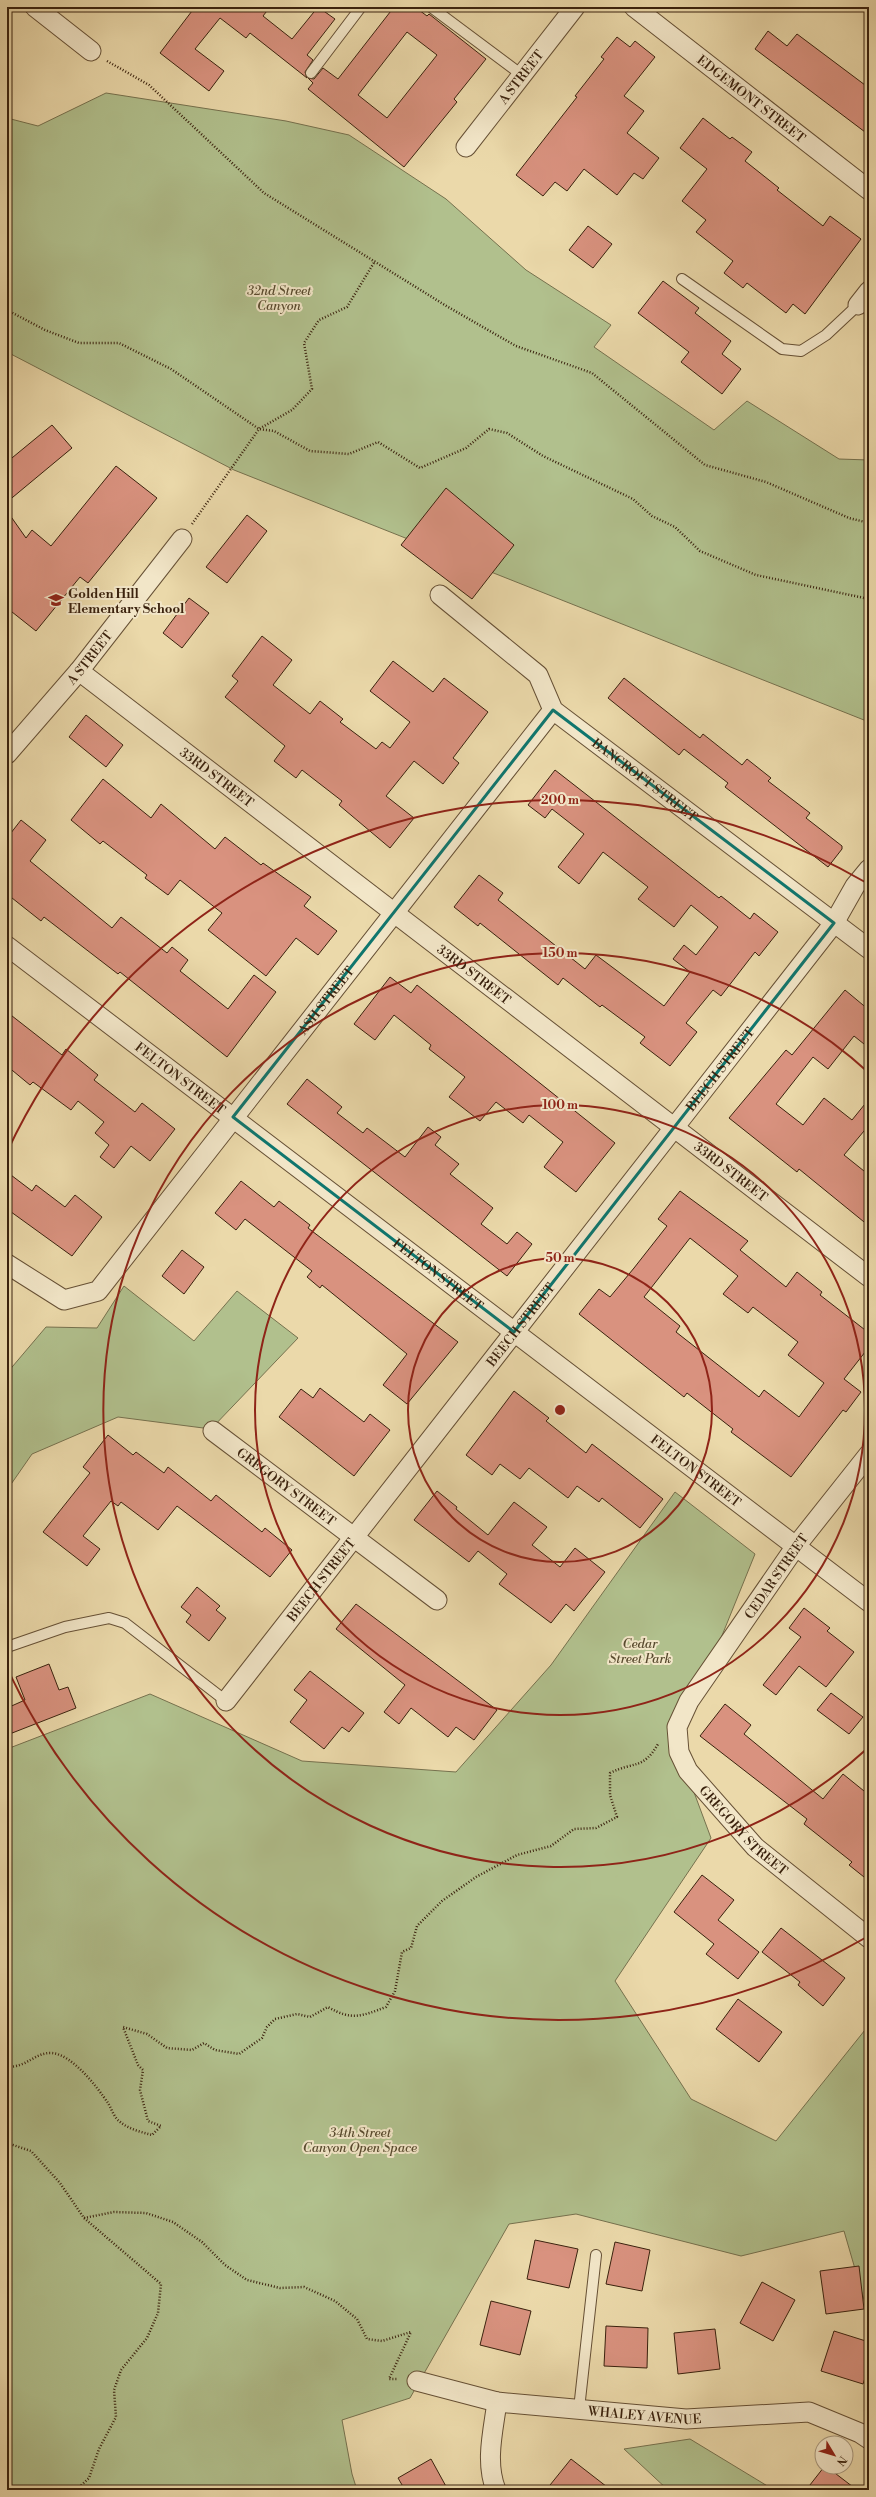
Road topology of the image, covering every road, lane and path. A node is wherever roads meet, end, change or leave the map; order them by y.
1 (35, 7) edge
2 (361, 7) edge
3 (431, 7) edge
4 (575, 7) edge
5 (634, 7) edge
6 (91, 52) joint
7 (310, 73) dead end
8 (522, 76) junction
9 (466, 147) dead end
10 (869, 190) edge
11 (375, 261) junction
12 (682, 279) dead end
13 (863, 298) edge
14 (7, 310) edge
15 (259, 430) junction
16 (869, 523) edge
17 (182, 539) joint
18 (440, 595) dead end
19 (869, 599) edge
20 (79, 671) junction
21 (553, 710) junction
22 (7, 754) edge
23 (869, 869) edge
24 (394, 912) junction
25 (834, 923) junction
26 (7, 946) edge
27 (869, 949) edge
28 (233, 1117) junction
29 (674, 1128) junction
30 (7, 1264) edge
31 (869, 1277) edge
32 (514, 1332) junction
33 (213, 1431) dead end
34 (869, 1454) edge
35 (354, 1538) junction
36 (796, 1546) junction
37 (437, 1600) dead end
38 (869, 1602) edge
39 (7, 1647) edge
40 (226, 1701) joint
41 (689, 1701) joint
42 (678, 1734) junction
43 (865, 1935) edge
44 (7, 2067) edge
45 (7, 2143) edge
46 (84, 2218) junction
47 (596, 2255) dead end
48 (417, 2381) joint
49 (497, 2402) junction
50 (579, 2409) junction
51 (869, 2439) edge
52 (76, 2490) edge
53 (496, 2490) edge

1 - 6 street
2 - 7 lane
3 - 8 lane
4 - 8 street, A STREET
5 - 10 street, EDGEMONT STREET
6 - 11 path
8 - 9 street, A STREET
11 - 15 path
11 - 16 path
12 - 13 lane
14 - 15 path
15 - 17 path
15 - 19 path
17 - 20 street, A STREET
18 - 21 street, BANCROFT STREET
20 - 22 street, A STREET
20 - 24 street, 33RD STREET
21 - 24 street, ASH STREET
21 - 25 street, BANCROFT STREET
23 - 25 street, BEECH STREET
24 - 28 street, ASH STREET
24 - 29 street, 33RD STREET
25 - 27 street, BANCROFT STREET
25 - 29 street, BEECH STREET
26 - 28 street, FELTON STREET
28 - 30 street, ASH STREET
28 - 32 street, FELTON STREET
29 - 31 street, 33RD STREET
29 - 32 street, BEECH STREET
32 - 35 street, BEECH STREET
32 - 36 street, FELTON STREET
33 - 35 street, GREGORY STREET
34 - 36 street, CEDAR STREET
35 - 37 street, GREGORY STREET
35 - 40 street, BEECH STREET
36 - 38 street, FELTON STREET
36 - 41 street, CEDAR STREET
39 - 40 lane
41 - 42 street, GREGORY STREET
42 - 43 street, GREGORY STREET
42 - 44 path
45 - 46 path
46 - 48 path
46 - 52 path
47 - 50 lane
48 - 49 street, WHALEY AVENUE
49 - 50 street, WHALEY AVENUE
49 - 53 street
50 - 51 street, WHALEY AVENUE

